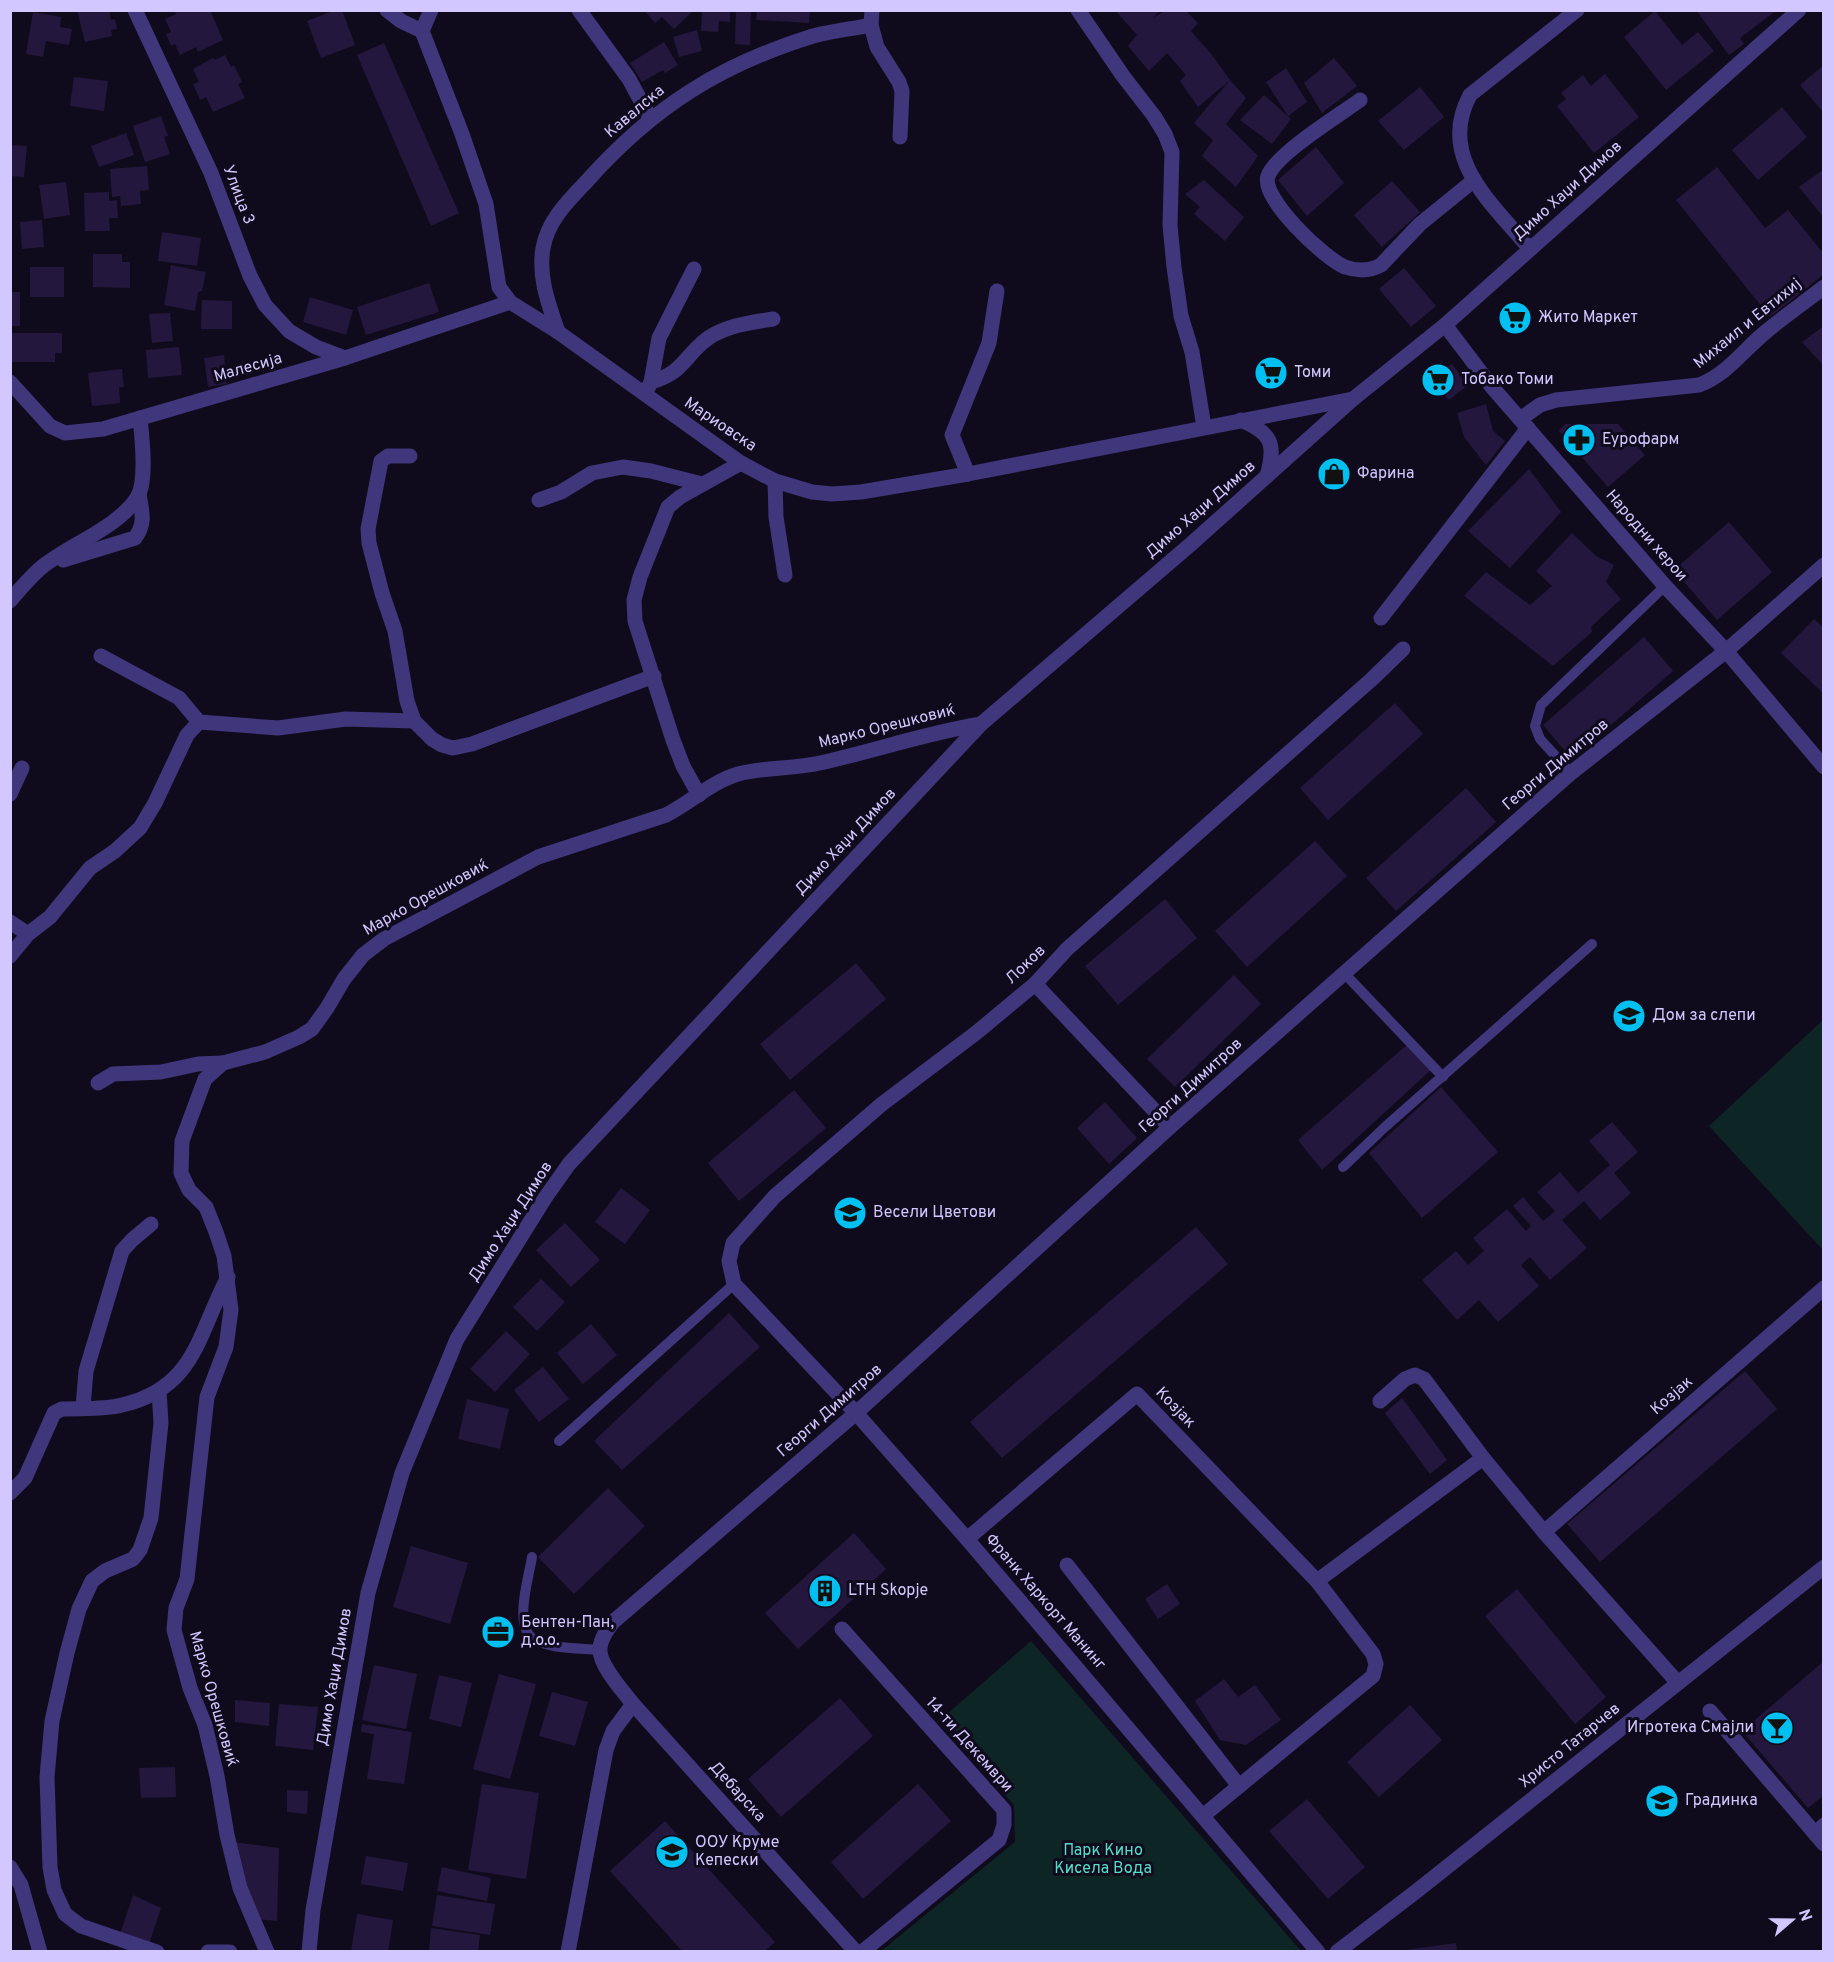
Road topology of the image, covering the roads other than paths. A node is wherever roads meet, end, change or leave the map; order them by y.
1 (135, 10) edge
2 (387, 10) edge
3 (431, 10) edge
4 (579, 10) edge
5 (1078, 10) edge
6 (1577, 10) edge
7 (1799, 10) edge
8 (872, 18) edge
9 (422, 31) junction
10 (1359, 100) dead end
11 (651, 118) junction
12 (900, 137) dead end
13 (1473, 181) junction
14 (1530, 249) junction
15 (694, 269) dead end
16 (1824, 287) edge
17 (997, 291) dead end
18 (510, 302) junction
19 (773, 319) dead end
20 (1445, 325) junction
21 (558, 332) junction
22 (345, 358) junction
23 (10, 382) edge
24 (648, 388) junction
25 (1353, 399) junction
26 (140, 418) junction
27 (1241, 420) junction
28 (1524, 424) junction
29 (1204, 428) junction
30 (410, 456) dead end
31 (741, 463) junction
32 (968, 474) junction
33 (1266, 476) junction
34 (775, 481) junction
35 (702, 484) junction
36 (139, 494) junction
37 (539, 500) dead end
38 (1824, 565) edge
39 (43, 566) junction
40 (784, 575) dead end
41 (1665, 586) junction
42 (10, 600) edge
43 (1381, 618) dead end
44 (1402, 649) dead end
45 (1726, 651) junction
46 (101, 656) dead end
47 (654, 676) junction
48 (414, 721) junction
49 (199, 722) junction
50 (981, 724) junction
51 (1824, 766) edge
52 (22, 768) dead end
53 (1571, 773) junction
54 (10, 794) edge
55 (699, 795) junction
56 (10, 922) edge
57 (28, 933) junction
58 (1592, 944) dead end
59 (10, 956) edge
60 (1345, 974) junction
61 (1035, 984) junction
62 (223, 1063) junction
63 (1443, 1077) junction
64 (98, 1083) dead end
65 (1170, 1127) junction
66 (1343, 1167) dead end
67 (151, 1224) dead end
68 (228, 1276) junction
69 (734, 1284) junction
70 (1824, 1288) edge
71 (159, 1391) junction
72 (1380, 1401) dead end
73 (83, 1407) junction
74 (856, 1413) junction
75 (559, 1442) dead end
76 (1483, 1458) junction
77 (10, 1492) edge
78 (1544, 1532) junction
79 (967, 1539) junction
80 (532, 1557) dead end
81 (1067, 1565) dead end
82 (1824, 1567) edge
83 (1317, 1581) junction
84 (842, 1629) dead end
85 (600, 1650) junction
86 (1678, 1683) junction
87 (633, 1704) junction
88 (1710, 1711) dead end
89 (1239, 1786) junction
90 (1204, 1815) junction
91 (1818, 1827) edge
92 (1824, 1844) edge
93 (10, 1867) edge
94 (40, 1952) edge
95 (157, 1952) edge
96 (208, 1952) edge
97 (230, 1952) edge
98 (267, 1952) edge
99 (309, 1952) edge
100 (568, 1952) edge
101 (856, 1952) edge
102 (862, 1952) edge
103 (1318, 1952) edge
104 (1337, 1952) edge

1 - 22 street, Улица 3
2 - 9 street
3 - 9 street
4 - 11 street
5 - 29 street
6 - 13 street
7 - 14 street, Димо Хаџи Димов
8 - 11 street, Кавалска
8 - 12 street, Кавалска
9 - 18 street
10 - 13 street
11 - 21 street, Кавалска
13 - 14 street
14 - 20 street, Димо Хаџи Димов
15 - 24 street
16 - 28 street, Михаил и Евтихиј
17 - 32 street
18 - 21 street, Мариовска
18 - 22 street, Малесија
19 - 24 street
20 - 25 street, Димо Хаџи Димов
20 - 28 street, Народни херои
21 - 24 street, Мариовска
22 - 26 street, Малесија
23 - 26 street, Малесија
24 - 31 street, Мариовска
25 - 27 street, Мариовска
25 - 33 street, Димо Хаџи Димов
26 - 36 street
27 - 29 street, Мариовска
27 - 33 street
28 - 41 street, Народни херои
28 - 43 street, Михаил и Евтихиј
29 - 32 street, Мариовска
30 - 48 street
31 - 34 street, Мариовска
31 - 35 street
32 - 34 street, Мариовска
33 - 50 street, Димо Хаџи Димов
34 - 40 street
35 - 37 street
35 - 47 street
36 - 39 street
36 - 39 street
38 - 45 street, Георги Димитров
39 - 42 street
41 - 45 street, Народни херои
41 - 53 lane
44 - 61 street, Локов
45 - 51 street, Народни херои
45 - 53 street, Георги Димитров
46 - 49 street
47 - 48 street
47 - 55 street
48 - 49 street
49 - 57 street
50 - 55 street, Марко Орешковиќ
50 - 99 street, Димо Хаџи Димов
52 - 54 street
53 - 60 street, Георги Димитров
55 - 62 street, Марко Орешковиќ
56 - 57 street
57 - 59 street
58 - 63 lane
60 - 63 lane
60 - 65 street, Георги Димитров
61 - 65 street
61 - 69 street, Локов
62 - 64 street
62 - 68 street, Марко Орешковиќ
63 - 66 lane
65 - 74 street, Георги Димитров
67 - 73 street
68 - 71 street
68 - 98 street, Марко Орешковиќ
69 - 74 street, Франк Харкорт Манинг
69 - 75 lane
70 - 78 street, Козјак
71 - 73 street
71 - 95 street
72 - 76 street
73 - 77 street
74 - 79 street, Франк Харкорт Манинг
74 - 85 street, Георги Димитров
76 - 78 street
76 - 83 street
78 - 86 street
79 - 83 street, Козјак
79 - 90 street, Франк Харкорт Манинг
80 - 85 lane
81 - 89 street
82 - 86 street, Христо Татарчев
83 - 89 street, Козјак
84 - 102 street, 14-ти Декември
85 - 87 street, Дебарска
86 - 104 street, Христо Татарчев
87 - 100 street
87 - 101 street, Дебарска
88 - 91 street
89 - 90 street, Козјак
90 - 103 street, Франк Харкорт Манинг
91 - 92 street
93 - 94 street
96 - 97 street

